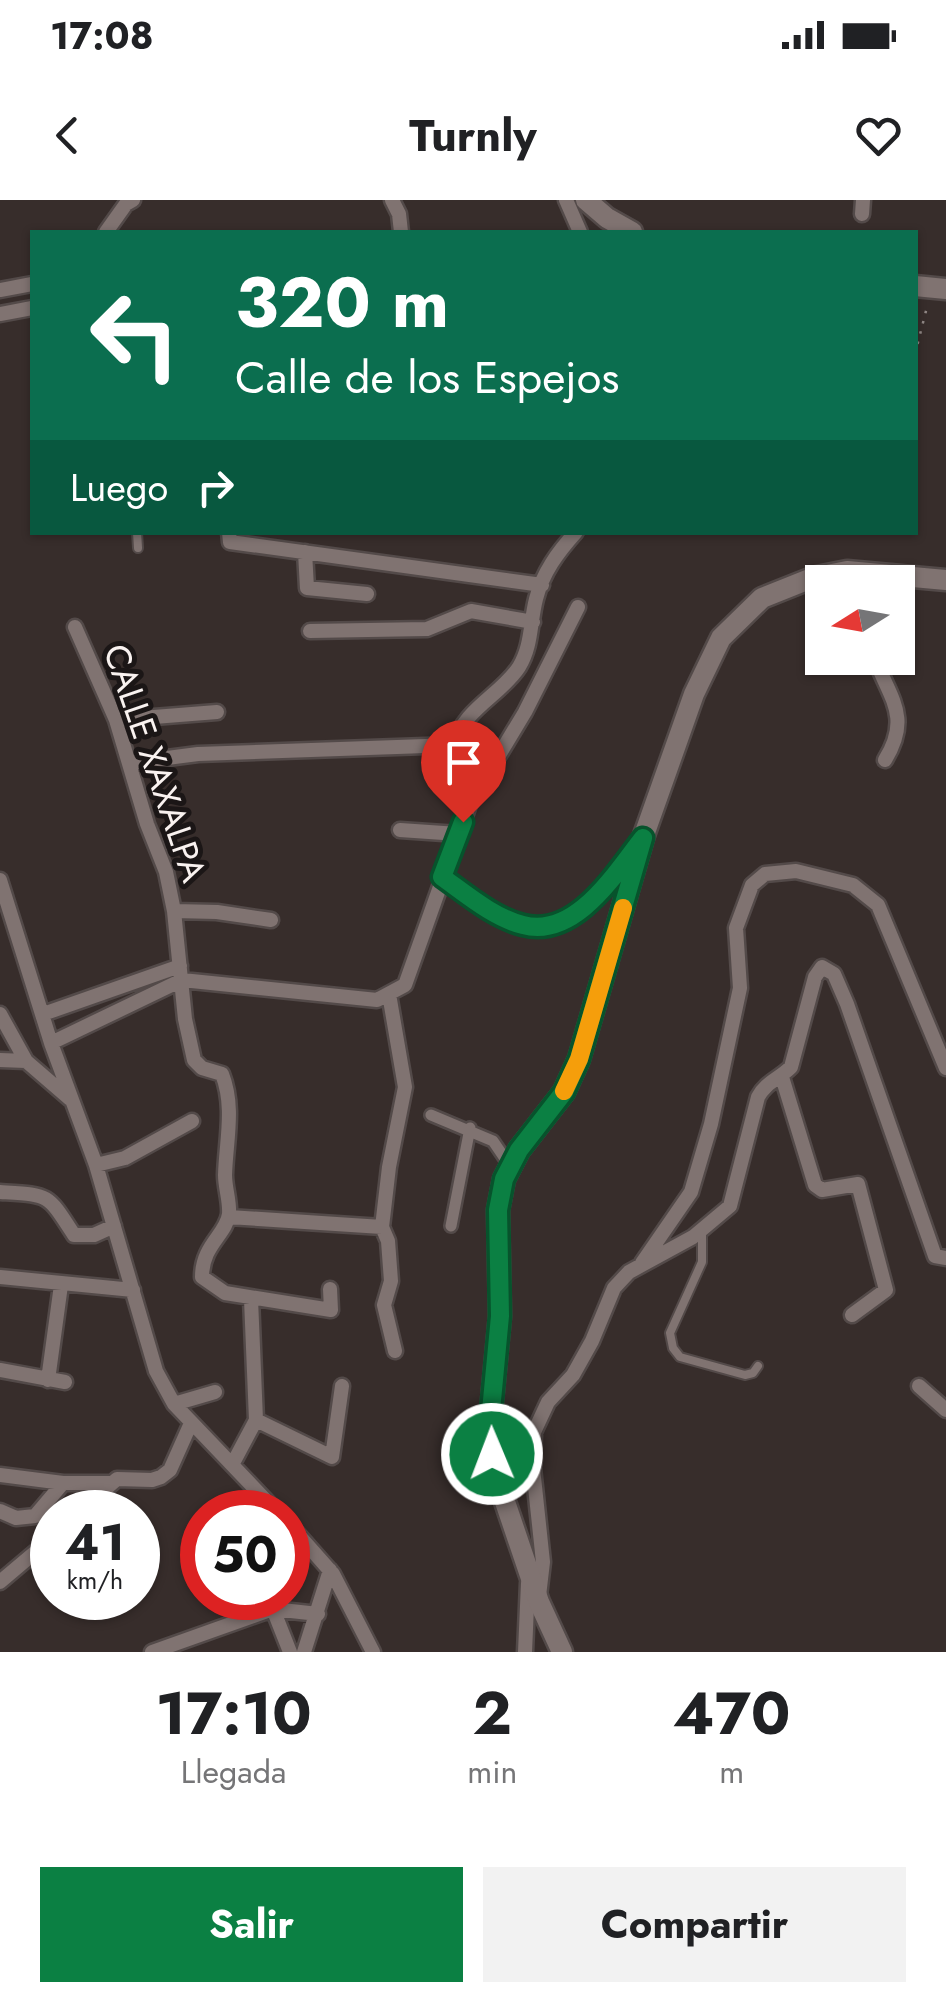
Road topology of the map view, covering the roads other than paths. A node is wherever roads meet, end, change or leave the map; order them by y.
1 (133, 200) edge
2 (392, 200) edge
3 (566, 200) edge
4 (586, 200) edge
5 (107, 230) edge
6 (401, 230) edge
7 (579, 230) edge
8 (628, 230) edge
9 (30, 284) edge
10 (0, 290) edge
11 (30, 308) edge
12 (0, 314) edge
13 (137, 535) edge
14 (573, 535) edge
15 (230, 537) edge
16 (138, 548) dead end
17 (305, 552) junction
18 (915, 579) edge
19 (946, 580) edge
20 (805, 584) edge
21 (542, 585) junction
22 (367, 594) dead end
23 (578, 607) dead end
24 (533, 622) junction
25 (75, 627) dead end
26 (310, 631) dead end
27 (884, 675) edge
28 (217, 712) dead end
29 (116, 720) junction
30 (454, 744) junction
31 (885, 760) dead end
32 (129, 763) junction
33 (469, 805) junction
34 (400, 830) dead end
35 (458, 834) junction
36 (643, 838) junction
37 (442, 877) junction
38 (0, 880) edge
39 (174, 910) junction
40 (271, 920) dead end
41 (181, 973) junction
42 (389, 994) junction
43 (0, 1014) edge
44 (43, 1014) junction
45 (926, 1022) junction
46 (946, 1025) edge
47 (7, 1042) edge
48 (52, 1043) junction
49 (0, 1060) edge
50 (26, 1061) junction
51 (946, 1068) edge
52 (782, 1076) junction
53 (72, 1102) junction
54 (430, 1115) dead end
55 (192, 1121) dead end
56 (470, 1128) junction
57 (96, 1165) junction
58 (510, 1166) junction
59 (0, 1192) edge
60 (229, 1217) junction
61 (114, 1226) junction
62 (451, 1226) dead end
63 (382, 1227) junction
64 (702, 1230) junction
65 (946, 1258) edge
66 (640, 1266) junction
67 (0, 1278) edge
68 (61, 1285) junction
69 (330, 1289) dead end
70 (133, 1290) junction
71 (251, 1299) junction
72 (852, 1315) dead end
73 (395, 1351) dead end
74 (758, 1366) dead end
75 (0, 1370) edge
76 (48, 1380) junction
77 (65, 1382) dead end
78 (342, 1386) dead end
79 (919, 1386) dead end
80 (215, 1392) dead end
81 (174, 1404) junction
82 (946, 1410) edge
83 (256, 1420) junction
84 (191, 1423) junction
85 (232, 1465) junction
86 (0, 1475) edge
87 (64, 1483) junction
88 (110, 1483) junction
89 (103, 1490) edge
90 (256, 1490) edge
91 (0, 1511) edge
92 (310, 1548) edge
93 (30, 1557) edge
94 (330, 1570) junction
95 (529, 1572) junction
96 (0, 1582) edge
97 (539, 1602) junction
98 (310, 1613) edge
99 (318, 1614) junction
100 (242, 1620) edge
101 (277, 1620) edge
102 (152, 1652) edge
103 (290, 1652) edge
104 (304, 1652) edge
105 (374, 1652) edge
106 (525, 1652) edge
107 (562, 1652) edge

1 - 5 street
2 - 6 street
3 - 7 street
4 - 8 main road
9 - 10 street
11 - 12 street
13 - 16 lane
14 - 21 street
15 - 17 street
17 - 21 street
17 - 22 street
18 - 19 main road
20 - 36 main road
21 - 24 street
23 - 33 street
24 - 26 street
24 - 30 street
25 - 29 street, CALLE XAXALPA
27 - 31 street
28 - 29 street
29 - 32 street, CALLE XAXALPA
30 - 32 street
30 - 33 street
32 - 39 street, CALLE XAXALPA
33 - 35 street
34 - 35 street
35 - 37 street
36 - 37 street
36 - 58 main road
37 - 42 street
38 - 44 street
39 - 40 street
39 - 41 street, CALLE XAXALPA
41 - 42 street
41 - 44 street
41 - 48 street
41 - 60 street, CALLE XAXALPA
42 - 63 street
43 - 47 street
44 - 48 street
45 - 46 street
45 - 51 street
45 - 66 street
47 - 50 street
48 - 53 street
49 - 50 street
50 - 53 street
52 - 64 street
52 - 65 street
52 - 72 street
53 - 57 street
54 - 56 street
55 - 57 street
56 - 58 street
56 - 62 street
57 - 61 street
58 - 95 main road
59 - 61 street
60 - 63 street
60 - 71 street
61 - 70 street
63 - 73 street
64 - 66 street
64 - 74 lane
66 - 97 street
67 - 68 street
68 - 70 street
68 - 76 street
69 - 71 street
70 - 81 street
71 - 83 street
75 - 76 street
76 - 77 street
78 - 83 street
79 - 82 street
80 - 81 street
81 - 84 street
83 - 85 street
84 - 85 street
84 - 88 street
85 - 90 street
86 - 87 street
87 - 88 street
87 - 91 street
88 - 89 street
92 - 94 street
93 - 96 street
94 - 99 street
94 - 105 street
95 - 97 main road
95 - 106 street
97 - 107 main road
98 - 99 street
99 - 104 street
100 - 102 street
101 - 103 street

